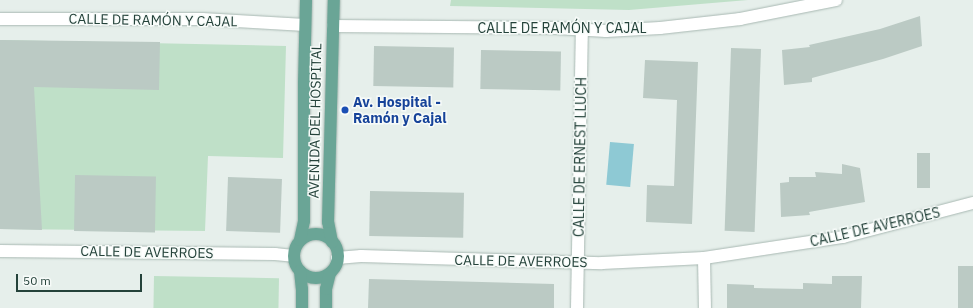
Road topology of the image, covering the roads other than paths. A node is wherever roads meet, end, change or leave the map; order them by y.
1 (306, 0) edge
2 (334, 0) edge
3 (836, 0) edge
4 (0, 19) edge
5 (305, 25) junction
6 (333, 26) junction
7 (582, 29) junction
8 (973, 203) edge
9 (300, 240) junction
10 (332, 242) junction
11 (0, 251) edge
12 (293, 256) junction
13 (338, 258) junction
14 (704, 258) junction
15 (578, 261) junction
16 (300, 271) junction
17 (330, 273) junction
18 (302, 308) edge
19 (326, 308) edge
20 (577, 308) edge
21 (705, 308) edge

1 - 5 main road, AVENIDA DEL HOSPITAL
2 - 6 main road, AVENIDA DEL HOSPITAL
3 - 7 street, CALLE DE RAMÓN Y CAJAL
4 - 5 street, CALLE DE RAMÓN Y CAJAL
5 - 9 main road, AVENIDA DEL HOSPITAL
6 - 7 street, CALLE DE RAMÓN Y CAJAL
6 - 10 main road, AVENIDA DEL HOSPITAL
7 - 15 street, CALLE DE ERNEST LLUCH
8 - 14 street, CALLE DE AVERROES
9 - 10 main road
9 - 12 main road
10 - 13 main road
11 - 12 street, CALLE DE AVERROES
12 - 16 main road
13 - 15 street, CALLE DE AVERROES
13 - 17 main road
14 - 15 street, CALLE DE AVERROES
14 - 21 street
15 - 20 street, CALLE DE ERNEST LLUCH
16 - 17 main road
16 - 18 main road
17 - 19 main road

